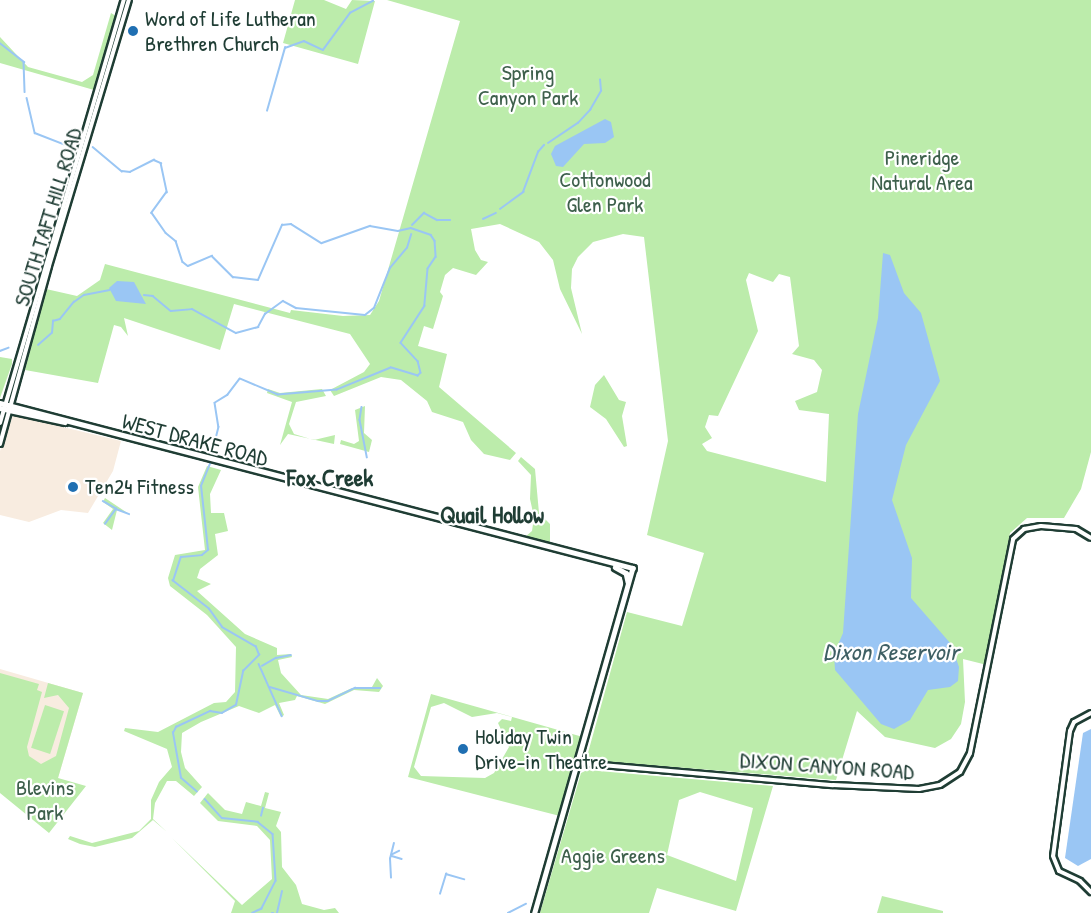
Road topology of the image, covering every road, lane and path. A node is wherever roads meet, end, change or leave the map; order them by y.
1 (124, 0) edge
2 (129, 0) edge
3 (5, 407) edge
4 (0, 423) edge
5 (0, 444) edge
6 (1091, 538) edge
7 (613, 566) junction
8 (628, 585) junction
9 (1091, 713) edge
10 (579, 763) junction
11 (1091, 892) edge
12 (535, 913) edge

1 - 3 street, SOUTH TAFT HILL ROAD
2 - 3 street, SOUTH TAFT HILL ROAD
3 - 4 street, SOUTH TAFT HILL ROAD
3 - 5 street, SOUTH TAFT HILL ROAD
3 - 7 main road, WEST DRAKE ROAD
6 - 10 street, DIXON CANYON ROAD
7 - 8 main road
7 - 8 main road, WEST DRAKE ROAD
8 - 10 main road
9 - 11 street
10 - 12 main road

